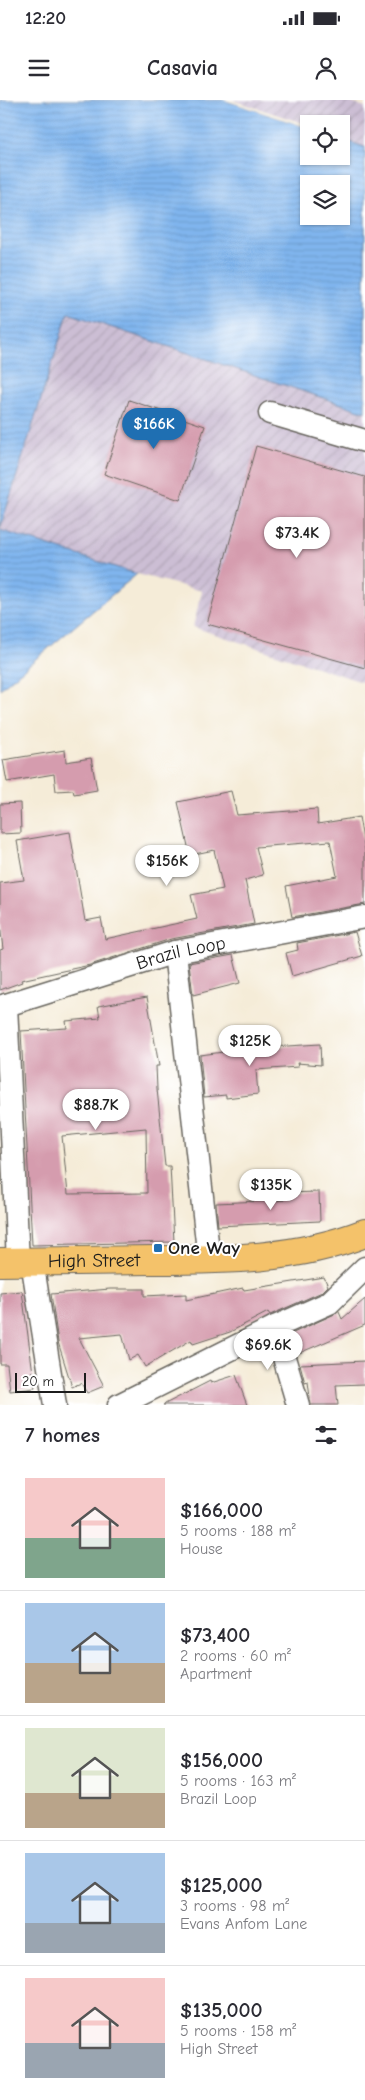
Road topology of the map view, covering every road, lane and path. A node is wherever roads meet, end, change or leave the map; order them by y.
1 (270, 413) dead end
2 (365, 442) edge
3 (365, 917) edge
4 (175, 952) junction
5 (3, 1006) edge
6 (365, 1233) edge
7 (210, 1260) junction
8 (17, 1262) edge
9 (365, 1268) edge
10 (275, 1327) junction
11 (55, 1405) edge
12 (119, 1405) edge
13 (298, 1405) edge

1 - 2 street
3 - 4 street, Brazil Loop
4 - 5 street, Brazil Loop
4 - 7 street
5 - 8 street
6 - 7 main road, High Street
7 - 8 main road, High Street
8 - 11 street
9 - 10 street
10 - 12 street
10 - 13 street

